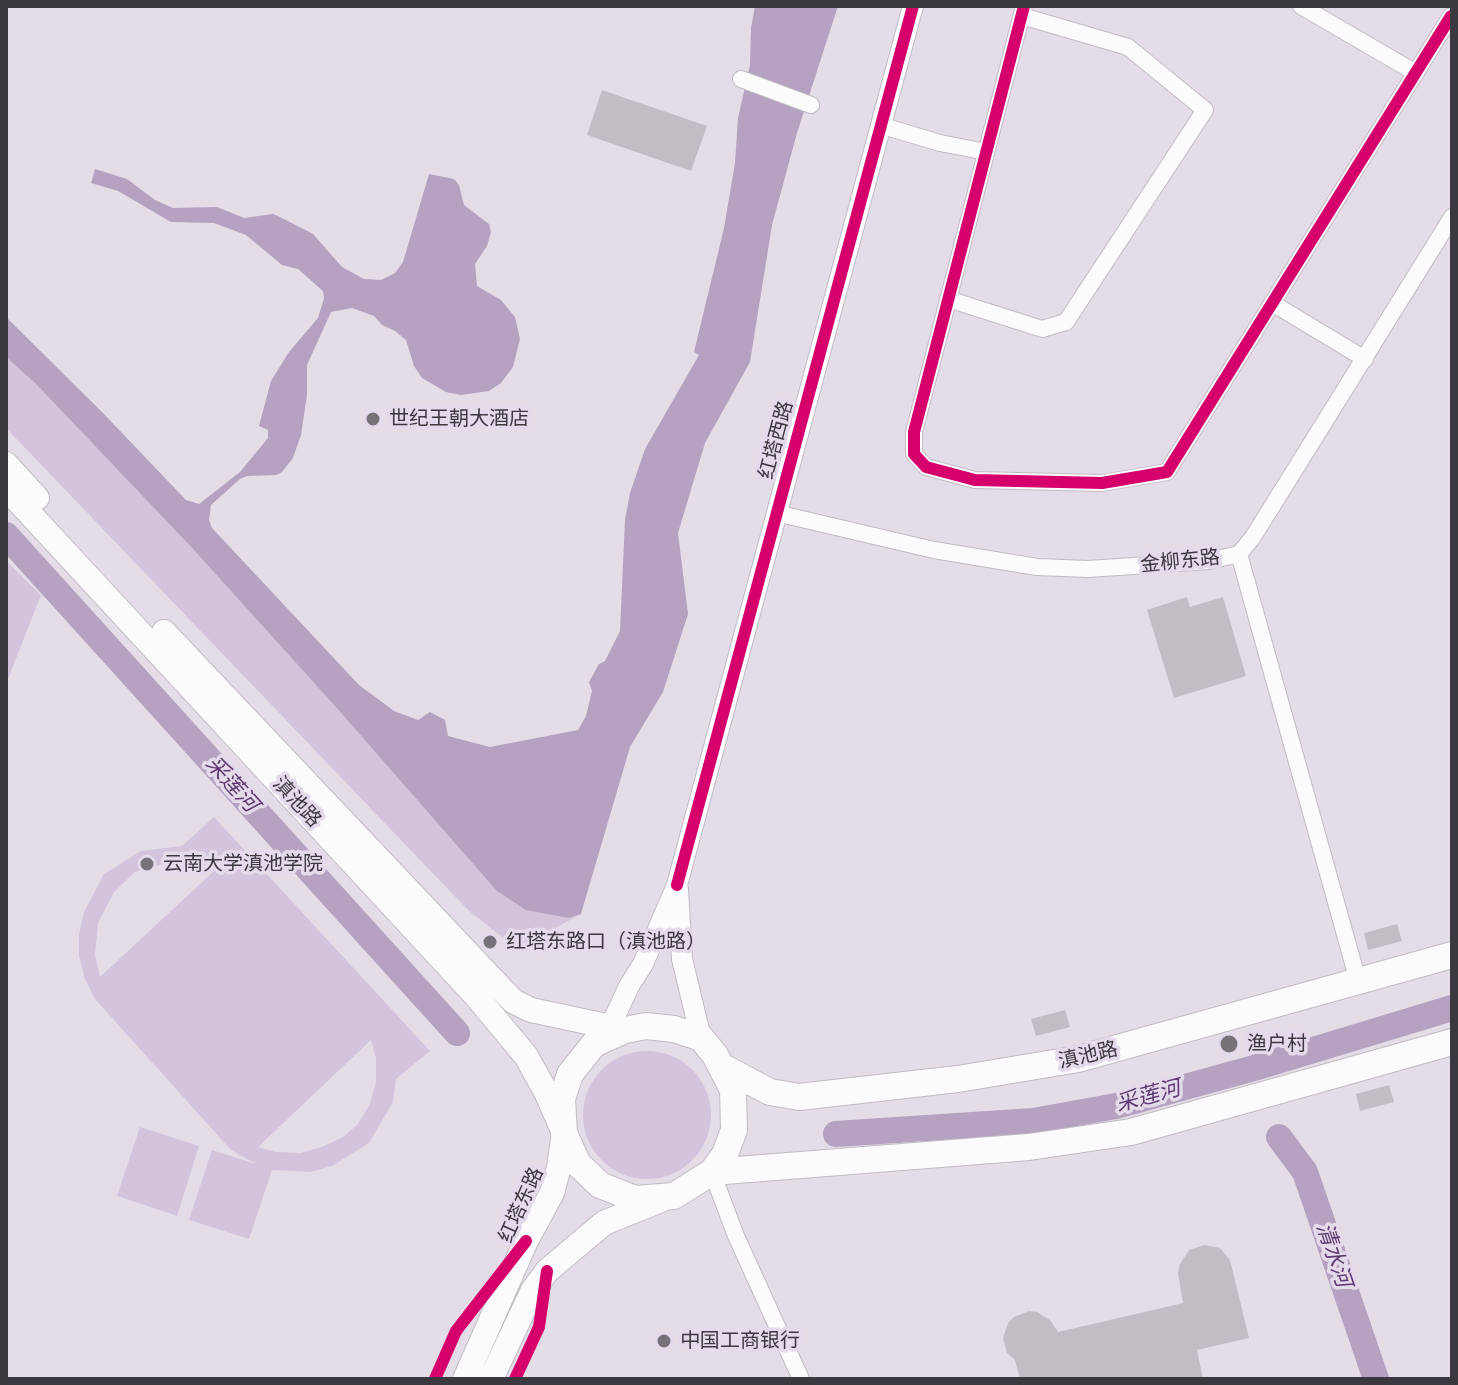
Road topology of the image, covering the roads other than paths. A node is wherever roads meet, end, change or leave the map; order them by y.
1 (913, 6) edge
2 (1301, 6) edge
3 (1023, 11) edge
4 (1451, 16) edge
5 (1416, 73) junction
6 (741, 79) dead end
7 (811, 105) dead end
8 (883, 126) junction
9 (986, 152) junction
10 (1452, 217) edge
11 (948, 299) junction
12 (1272, 303) junction
13 (1365, 359) junction
14 (6, 464) edge
15 (6, 488) edge
16 (776, 513) junction
17 (1239, 554) junction
18 (677, 885) junction
19 (1452, 955) edge
20 (1358, 981) junction
21 (629, 986) junction
22 (567, 1018) junction
23 (613, 1032) junction
24 (701, 1038) junction
25 (1452, 1042) edge
26 (721, 1066) junction
27 (564, 1133) junction
28 (712, 1172) junction
29 (674, 1196) junction
30 (465, 1379) edge
31 (491, 1379) edge
32 (801, 1379) edge

1 - 8 street, 红塔西路
2 - 5 street
3 - 9 street
3 - 11 street
4 - 5 street
5 - 12 street
6 - 7 street
8 - 9 street
8 - 16 street, 红塔西路
9 - 11 street
10 - 13 street, 金柳东路
11 - 12 street
12 - 13 street
13 - 17 street, 金柳东路
14 - 22 main road, 滇池路
15 - 27 main road, 滇池路
16 - 17 street, 金柳东路
16 - 18 street, 红塔西路
17 - 20 street
18 - 21 street
18 - 24 street
19 - 20 main road, 滇池路
20 - 26 main road, 滇池路
21 - 22 street
21 - 23 street
22 - 23 main road, 滇池路
23 - 24 main road
23 - 27 main road
24 - 26 main road
25 - 28 main road
26 - 28 main road
27 - 29 main road
27 - 30 main road, 红塔东路
28 - 29 main road
28 - 32 street
29 - 31 main road

